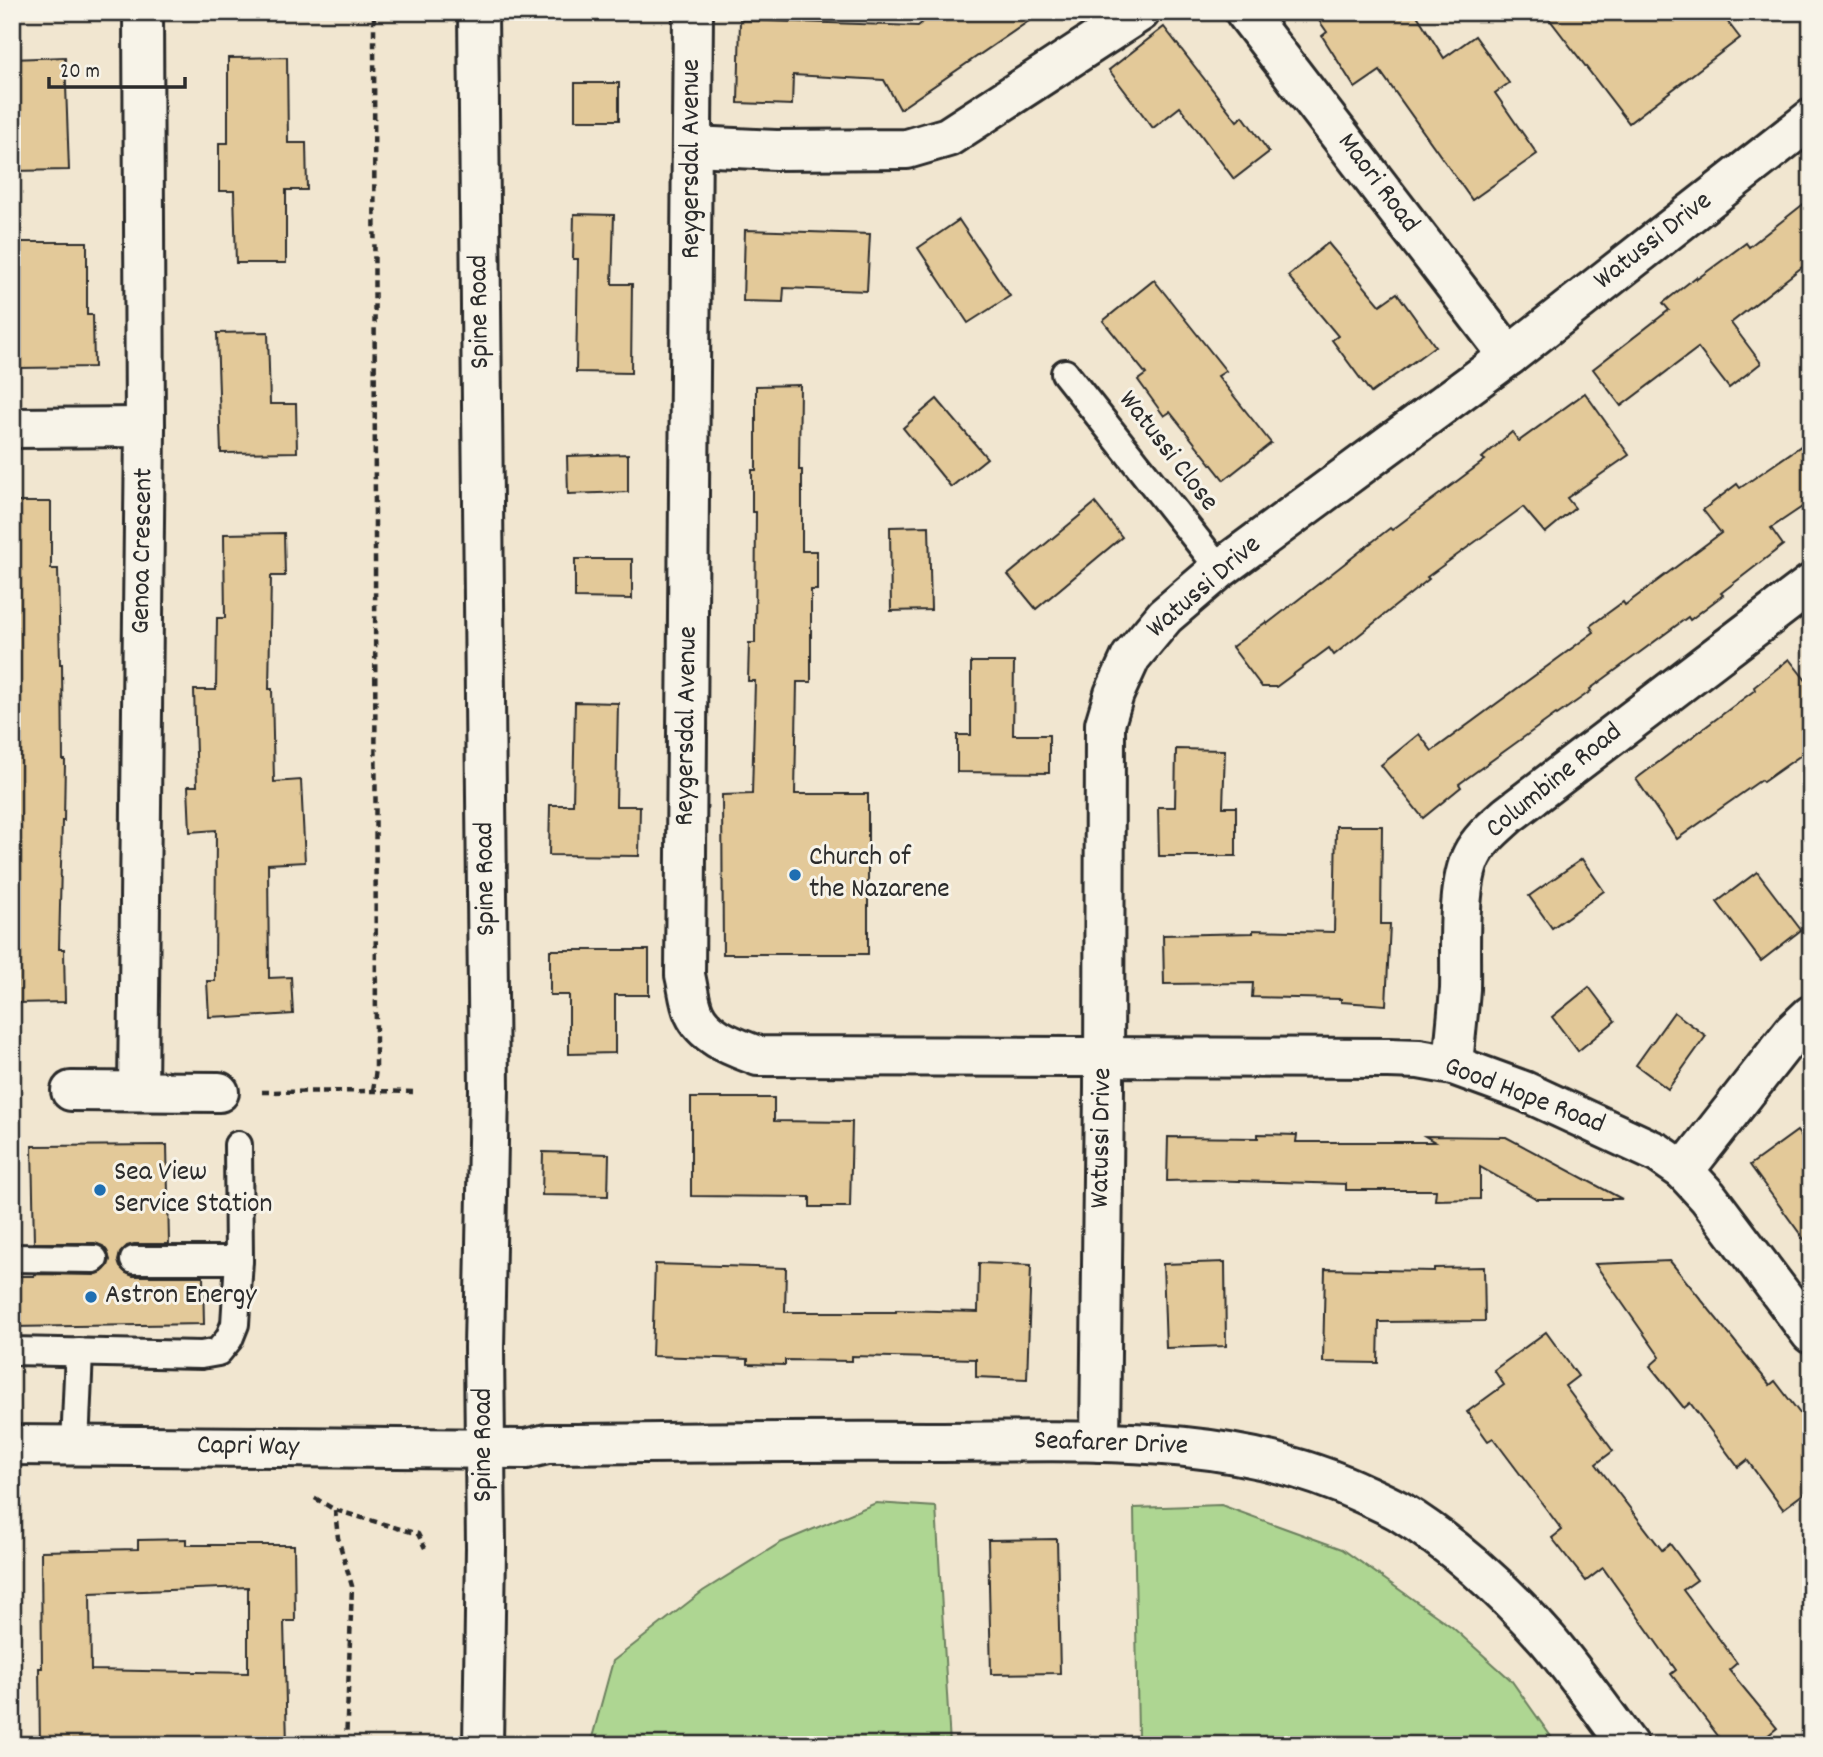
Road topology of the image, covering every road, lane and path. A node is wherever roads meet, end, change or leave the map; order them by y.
1 (144, 12) edge
2 (374, 12) edge
3 (478, 12) edge
4 (694, 12) edge
5 (1140, 12) edge
6 (1245, 12) edge
7 (1811, 119) edge
8 (693, 146) junction
9 (1509, 356) junction
10 (1065, 373) dead end
11 (145, 426) junction
12 (12, 428) edge
13 (1220, 569) junction
14 (1811, 584) edge
15 (1811, 1015) edge
16 (1104, 1058) junction
17 (1453, 1065) junction
18 (138, 1090) junction
19 (71, 1091) dead end
20 (373, 1091) junction
21 (219, 1092) joint
22 (417, 1093) dead end
23 (238, 1145) dead end
24 (1684, 1171) junction
25 (12, 1258) edge
26 (94, 1259) dead end
27 (239, 1260) junction
28 (134, 1261) dead end
29 (1811, 1334) edge
30 (12, 1351) edge
31 (79, 1352) junction
32 (1100, 1442) junction
33 (12, 1445) edge
34 (75, 1446) junction
35 (484, 1449) junction
36 (315, 1498) dead end
37 (335, 1510) junction
38 (425, 1548) dead end
39 (346, 1745) edge
40 (483, 1745) edge
41 (1628, 1745) edge

1 - 11 street, Genoa Crescent
2 - 20 path
3 - 35 street, Spine Road
4 - 8 street, Reygersdal Avenue
5 - 8 street
6 - 9 street, Maori Road
7 - 9 street, Watussi Drive
8 - 16 street, Reygersdal Avenue
9 - 13 street, Watussi Drive
10 - 13 lane, Watussi Close
11 - 12 street
11 - 18 street, Genoa Crescent
13 - 16 street, Watussi Drive
14 - 17 street, Columbine Road
15 - 24 street
16 - 17 street, Good Hope Road
16 - 32 street, Watussi Drive
17 - 24 street, Good Hope Road
18 - 19 street
18 - 21 street
20 - 21 path
20 - 22 path
23 - 27 lane
24 - 29 street, Good Hope Road
25 - 26 lane
27 - 28 lane
27 - 31 lane
30 - 31 lane
31 - 34 lane
32 - 35 street, Seafarer Drive
32 - 41 street, Seafarer Drive
33 - 34 street, Capri Way
34 - 35 street, Capri Way
35 - 40 street, Spine Road
36 - 37 path
37 - 38 path
37 - 39 path

